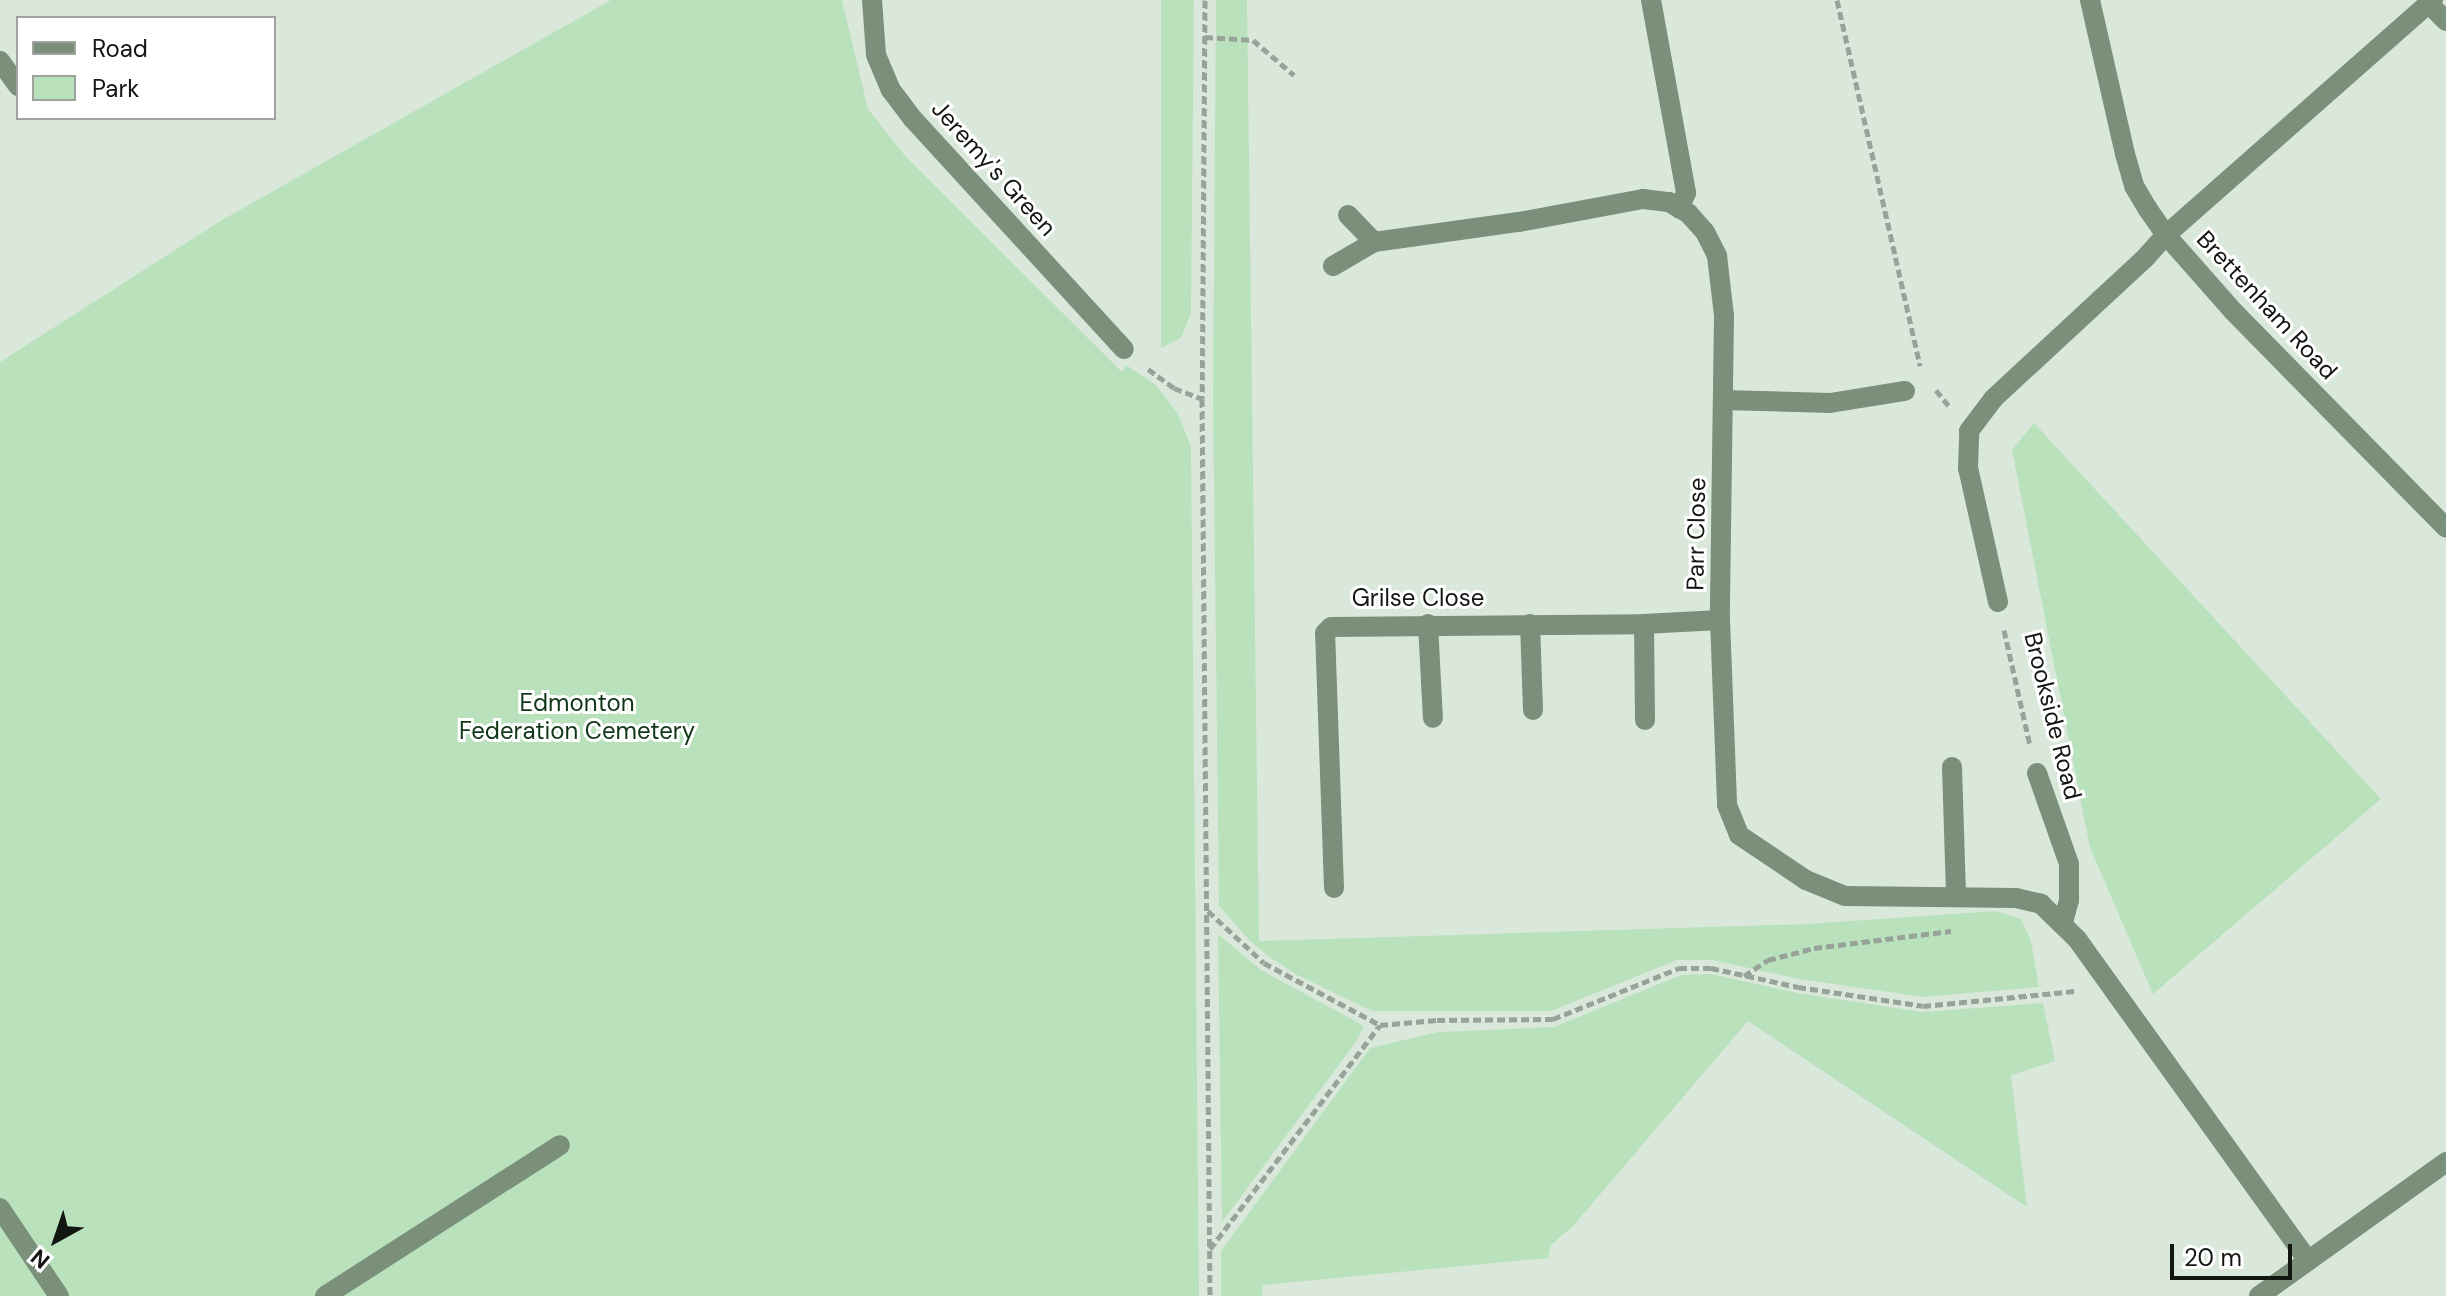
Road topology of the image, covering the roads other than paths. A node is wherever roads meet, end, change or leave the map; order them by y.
1 (872, 0) edge
2 (1651, 0) edge
3 (2090, 0) edge
4 (2431, 2) edge
5 (2446, 21) edge
6 (0, 61) edge
7 (16, 83) edge
8 (1679, 208) junction
9 (1348, 215) dead end
10 (2166, 235) junction
11 (1374, 242) junction
12 (1333, 266) dead end
13 (1124, 349) road end
14 (1905, 391) dead end
15 (1723, 400) junction
16 (2446, 528) edge
17 (1998, 602) road end
18 (1720, 620) junction
19 (1428, 624) junction
20 (1530, 624) junction
21 (1644, 624) junction
22 (1533, 710) dead end
23 (1433, 718) dead end
24 (1645, 720) dead end
25 (1952, 767) dead end
26 (2037, 773) road end
27 (1334, 888) dead end
28 (1956, 896) junction
29 (2063, 922) junction
30 (560, 1145) dead end
31 (2446, 1162) edge
32 (0, 1208) edge
33 (2308, 1261) junction
34 (59, 1296) edge
35 (325, 1296) edge
36 (2259, 1296) edge

1 - 13 street, Jeremy's Green
2 - 8 street
3 - 10 street
4 - 5 street
4 - 10 street, Brettenham Road
6 - 7 street
8 - 11 street
8 - 15 street, Parr Close
9 - 11 street
10 - 16 street, Brettenham Road
10 - 17 street
11 - 12 street
14 - 15 street
15 - 18 street, Parr Close
18 - 21 street, Grilse Close
18 - 28 street, Parr Close
19 - 20 street, Grilse Close
19 - 23 street
19 - 27 street, Grilse Close
20 - 21 street, Grilse Close
20 - 22 street
21 - 24 street
25 - 28 street
26 - 29 street, Brookside Road
28 - 29 street, Parr Close
29 - 33 street
30 - 35 street
31 - 33 street
32 - 34 street
33 - 36 street

